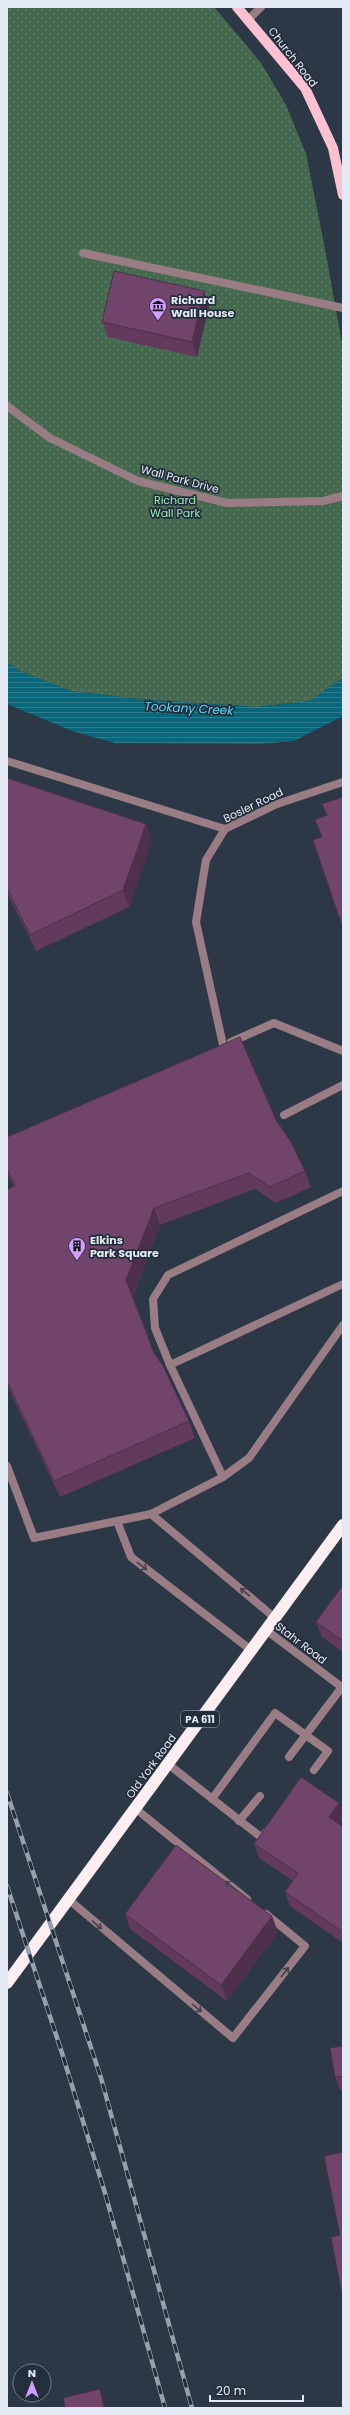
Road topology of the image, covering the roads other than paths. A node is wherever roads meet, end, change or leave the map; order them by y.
1 (237, 7) edge
2 (261, 7) edge
3 (248, 20) junction
4 (343, 195) edge
5 (83, 253) dead end
6 (343, 308) edge
7 (7, 406) edge
8 (343, 496) edge
9 (7, 761) edge
10 (343, 782) edge
11 (225, 829) junction
12 (343, 1051) edge
13 (343, 1085) edge
14 (284, 1115) dead end
15 (343, 1191) edge
16 (343, 1284) edge
17 (343, 1324) edge
18 (170, 1365) junction
19 (7, 1466) edge
20 (223, 1478) junction
21 (151, 1514) junction
22 (117, 1521) junction
23 (343, 1525) edge
24 (275, 1618) junction
25 (266, 1630) junction
26 (251, 1650) junction
27 (342, 1687) edge
28 (306, 1735) junction
29 (289, 1757) dead end
30 (168, 1764) junction
31 (314, 1770) dead end
32 (260, 1796) dead end
33 (212, 1799) junction
34 (136, 1809) junction
35 (239, 1821) junction
36 (270, 1826) edge
37 (68, 1899) junction
38 (7, 1983) edge

1 - 3 main road, Church Road
2 - 3 street
3 - 4 main road, Church Road
5 - 6 street
7 - 8 street, Wall Park Drive
9 - 11 street
10 - 11 street, Bosler Road
11 - 12 street, Bosler Road
13 - 14 street
15 - 18 street
16 - 18 street
17 - 20 street
18 - 20 street
19 - 22 street
20 - 21 street
21 - 22 street
24 -> 21 street
22 -> 26 street
23 - 24 highway, Old York Road / PA 611
24 - 25 highway, Old York Road / PA 611
25 - 26 highway, Old York Road / PA 611
25 - 27 street, Stahr Road
26 - 30 highway, Old York Road / PA 611
27 - 28 street
28 - 29 street
28 - 31 street
28 - 33 street
30 - 33 street
30 - 34 highway, Old York Road / PA 611
32 - 35 street
33 - 35 street
34 - 37 highway, Old York Road / PA 611
37 -> 34 street
35 - 36 street
37 - 38 highway, Old York Road / PA 611

